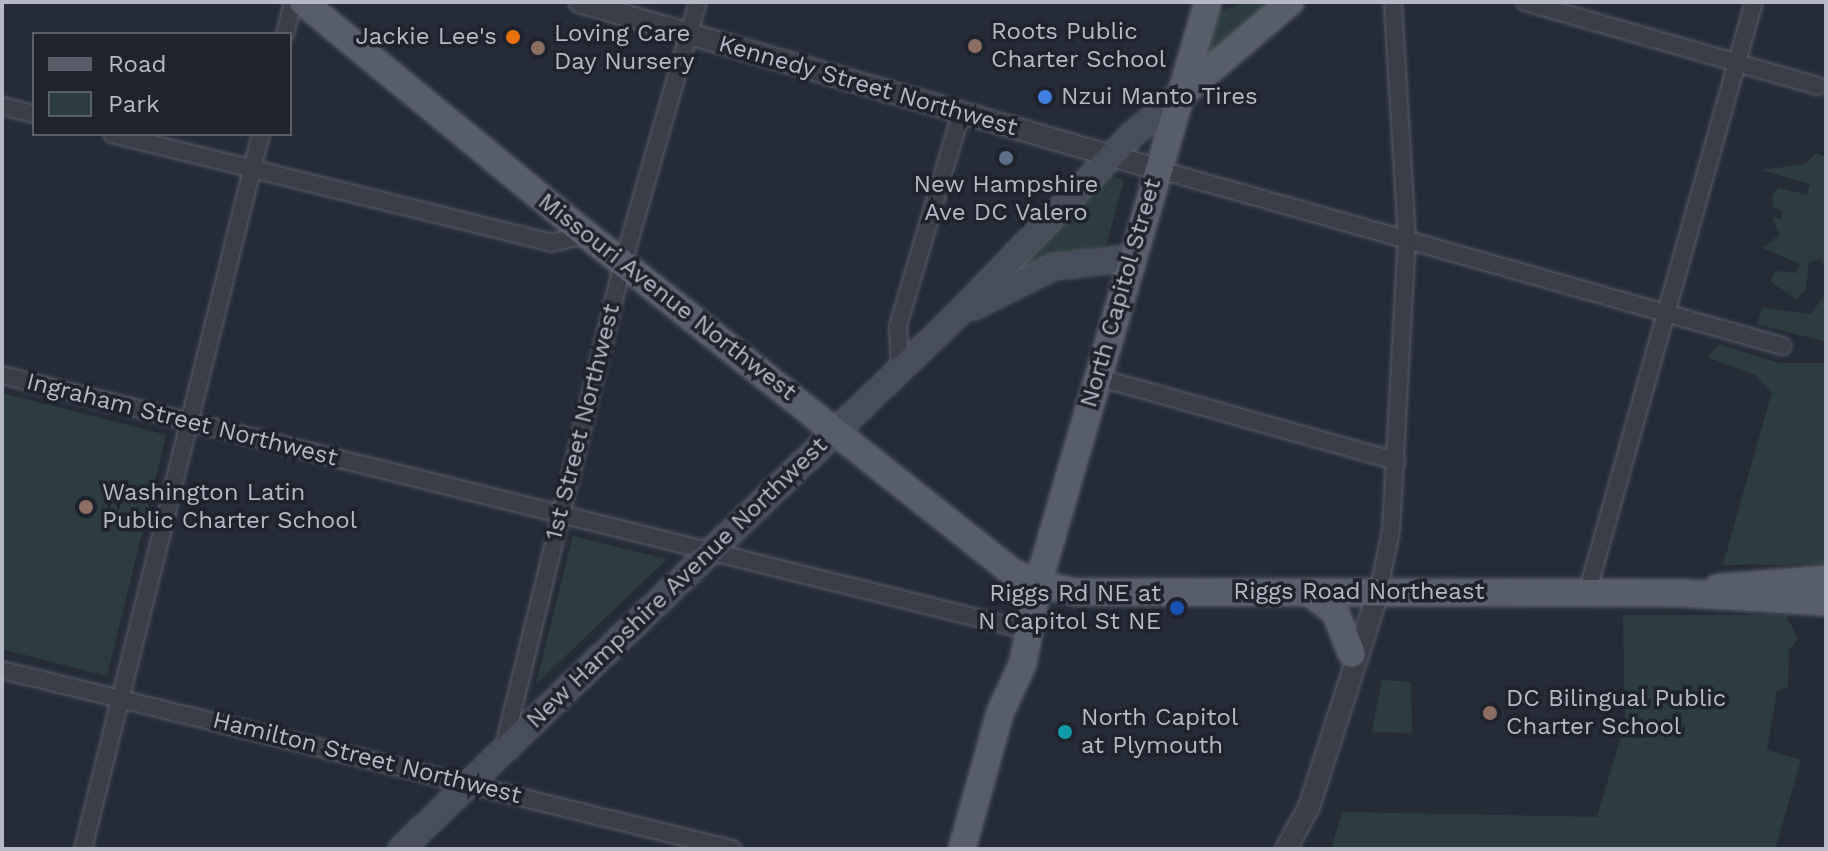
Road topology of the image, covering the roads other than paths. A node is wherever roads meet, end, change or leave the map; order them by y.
1 (293, 2) edge
2 (303, 2) edge
3 (579, 2) edge
4 (698, 2) edge
5 (1205, 2) edge
6 (1290, 2) edge
7 (1393, 2) edge
8 (1525, 2) edge
9 (1754, 2) edge
10 (286, 32) edge
11 (689, 34) junction
12 (1737, 62) junction
13 (1818, 86) dead end
14 (1175, 100) junction
15 (2, 106) edge
16 (961, 113) junction
17 (32, 114) edge
18 (120, 136) edge
19 (260, 136) edge
20 (1111, 155) junction
21 (252, 169) junction
22 (1157, 169) junction
23 (587, 235) junction
24 (1407, 240) junction
25 (1131, 258) junction
26 (623, 263) junction
27 (1664, 313) junction
28 (954, 318) junction
29 (1782, 346) dead end
30 (900, 369) junction
31 (2, 375) edge
32 (1097, 377) junction
33 (190, 421) junction
34 (836, 430) junction
35 (1396, 461) junction
36 (561, 513) junction
37 (711, 551) junction
38 (1826, 579) edge
39 (1038, 584) junction
40 (1310, 593) junction
41 (1378, 593) junction
42 (1587, 593) junction
43 (1681, 593) junction
44 (1826, 602) edge
45 (1014, 627) junction
46 (1352, 654) junction
47 (2, 670) edge
48 (121, 699) junction
49 (1000, 713) junction
50 (502, 752) junction
51 (469, 783) junction
52 (83, 849) edge
53 (401, 849) edge
54 (732, 849) edge
55 (962, 849) edge
56 (1286, 849) edge

1 - 10 street
2 - 23 main road, Missouri Avenue Northwest
3 - 11 street, Kennedy Street Northwest
4 - 11 street, 1st Street Northwest
5 - 14 main road, North Capitol Street
6 - 14 main road
7 - 24 street
8 - 12 street
9 - 12 street
11 - 16 street, Kennedy Street Northwest
11 - 26 street, 1st Street Northwest
12 - 13 street
12 - 27 street
14 - 20 main road, New Hampshire Avenue Northwest
14 - 22 main road, North Capitol Street
15 - 17 street
16 - 20 street, Kennedy Street Northwest
16 - 30 street
18 - 21 street
19 - 21 street
20 - 22 street, Kennedy Street Northwest
20 - 28 main road, New Hampshire Avenue Northwest
21 - 23 street
21 - 33 street
22 - 24 street
22 - 25 main road, North Capitol Street
23 - 26 main road, Missouri Avenue Northwest
24 - 27 street
24 - 35 street
25 - 28 main road, New Hampshire Avenue Northwest
25 - 32 main road, North Capitol Street
26 - 34 main road, Missouri Avenue Northwest
26 - 36 street, 1st Street Northwest
27 - 29 street
27 - 42 street
28 - 30 main road, New Hampshire Avenue Northwest
30 - 34 main road, New Hampshire Avenue Northwest
31 - 33 street, Ingraham Street Northwest
32 - 35 street
32 - 39 main road, North Capitol Street
33 - 36 street, Ingraham Street Northwest
33 - 48 street
34 - 37 main road, New Hampshire Avenue Northwest
34 - 39 main road, Missouri Avenue Northwest
35 - 41 street
36 - 37 street, Ingraham Street Northwest
36 - 50 street, 1st Street Northwest
37 - 45 street, Ingraham Street Northwest
37 - 50 main road, New Hampshire Avenue Northwest
38 - 43 main road, Riggs Road Northeast
39 - 40 main road, Riggs Road Northeast
39 - 45 main road
39 - 49 main road
40 - 41 main road, Riggs Road Northeast
40 - 46 main road
41 - 42 main road, Riggs Road Northeast
41 - 46 street
42 - 43 main road, Riggs Road Northeast
43 - 44 main road, Riggs Road Northeast
45 - 49 main road
46 - 56 street
47 - 48 street, Hamilton Street Northwest
48 - 51 street, Hamilton Street Northwest
48 - 52 street
49 - 55 main road
50 - 51 main road, New Hampshire Avenue Northwest
51 - 53 main road, New Hampshire Avenue Northwest
51 - 54 street, Hamilton Street Northwest

